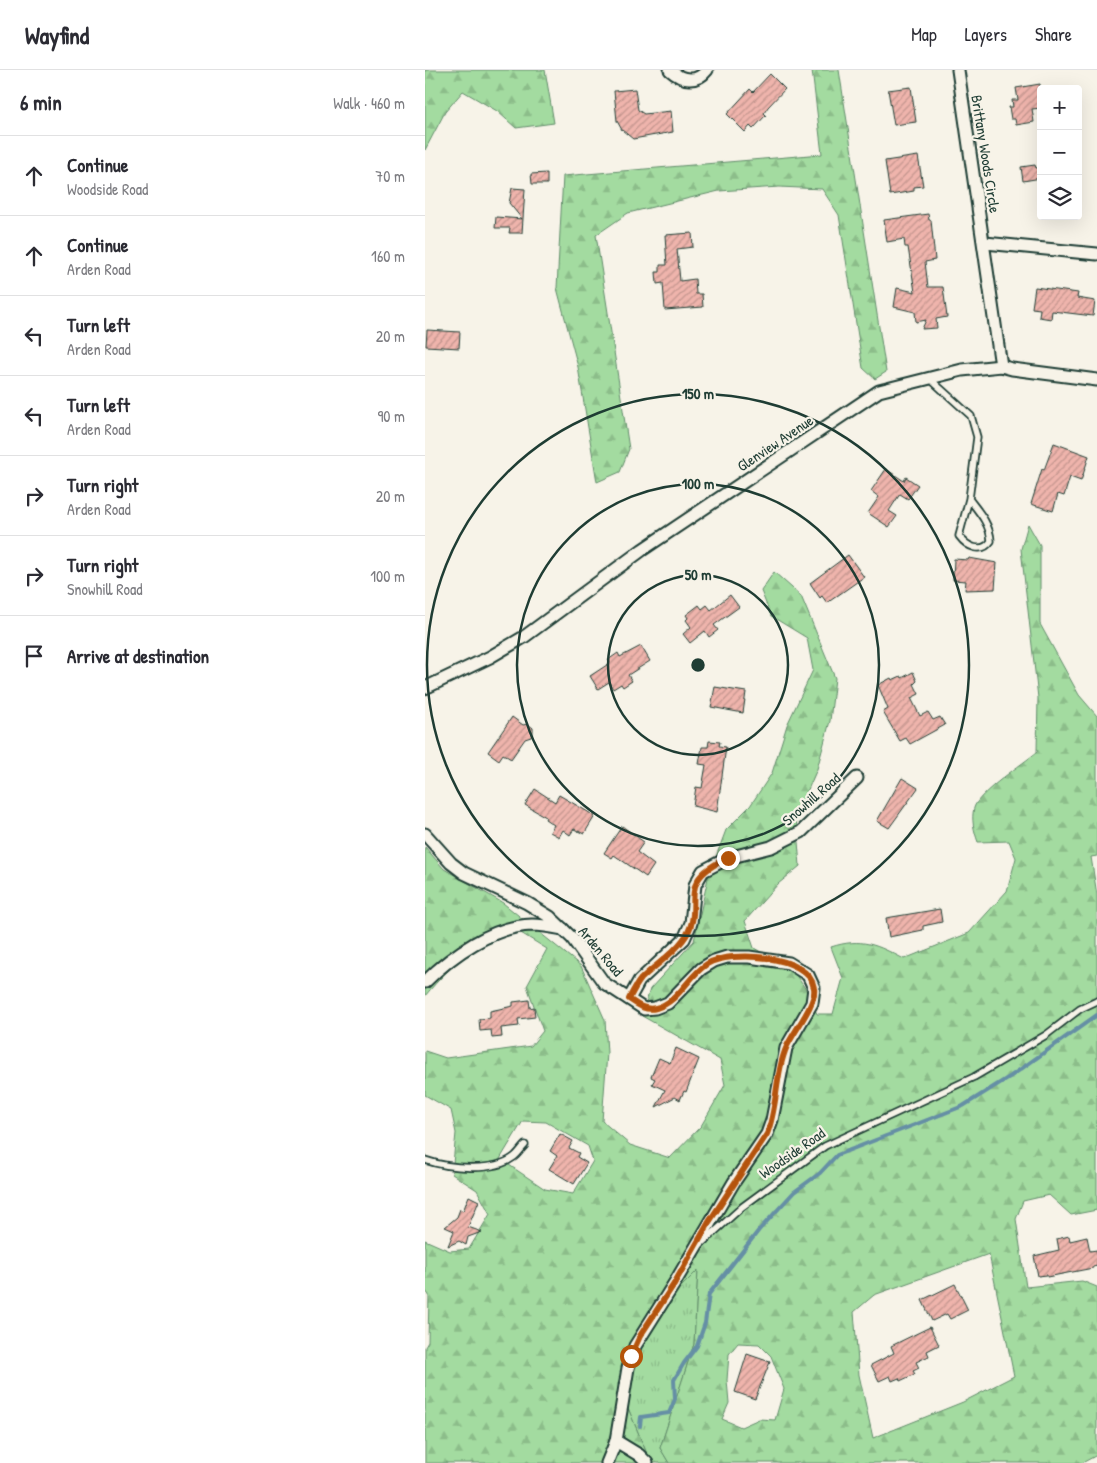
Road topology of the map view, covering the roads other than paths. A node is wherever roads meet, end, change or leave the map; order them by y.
1 (671, 70) edge
2 (707, 70) edge
3 (958, 70) edge
4 (985, 243) junction
5 (1097, 254) edge
6 (1001, 366) junction
7 (928, 377) junction
8 (1097, 380) edge
9 (969, 499) junction
10 (425, 688) edge
11 (857, 778) dead end
12 (425, 834) edge
13 (563, 929) junction
14 (425, 982) edge
15 (629, 999) junction
16 (1097, 1001) edge
17 (525, 1145) dead end
18 (425, 1160) edge
19 (692, 1252) junction
20 (616, 1441) junction
21 (607, 1463) edge
22 (647, 1463) edge

1 - 2 street
3 - 4 street, Brittany Woods Circle
4 - 5 street
4 - 6 street, Brittany Woods Circle
6 - 7 street, Glenview Avenue
6 - 8 street, Glenview Avenue
7 - 9 lane
7 - 10 street, Glenview Avenue
9 - 9 lane
11 - 15 street, Snowhill Road
12 - 13 street, Arden Road
13 - 14 street
13 - 15 street, Arden Road
15 - 19 street, Arden Road
16 - 19 lane, Woodside Road
17 - 18 lane
19 - 20 street, Woodside Road
20 - 21 street, Woodside Road
20 - 22 street

